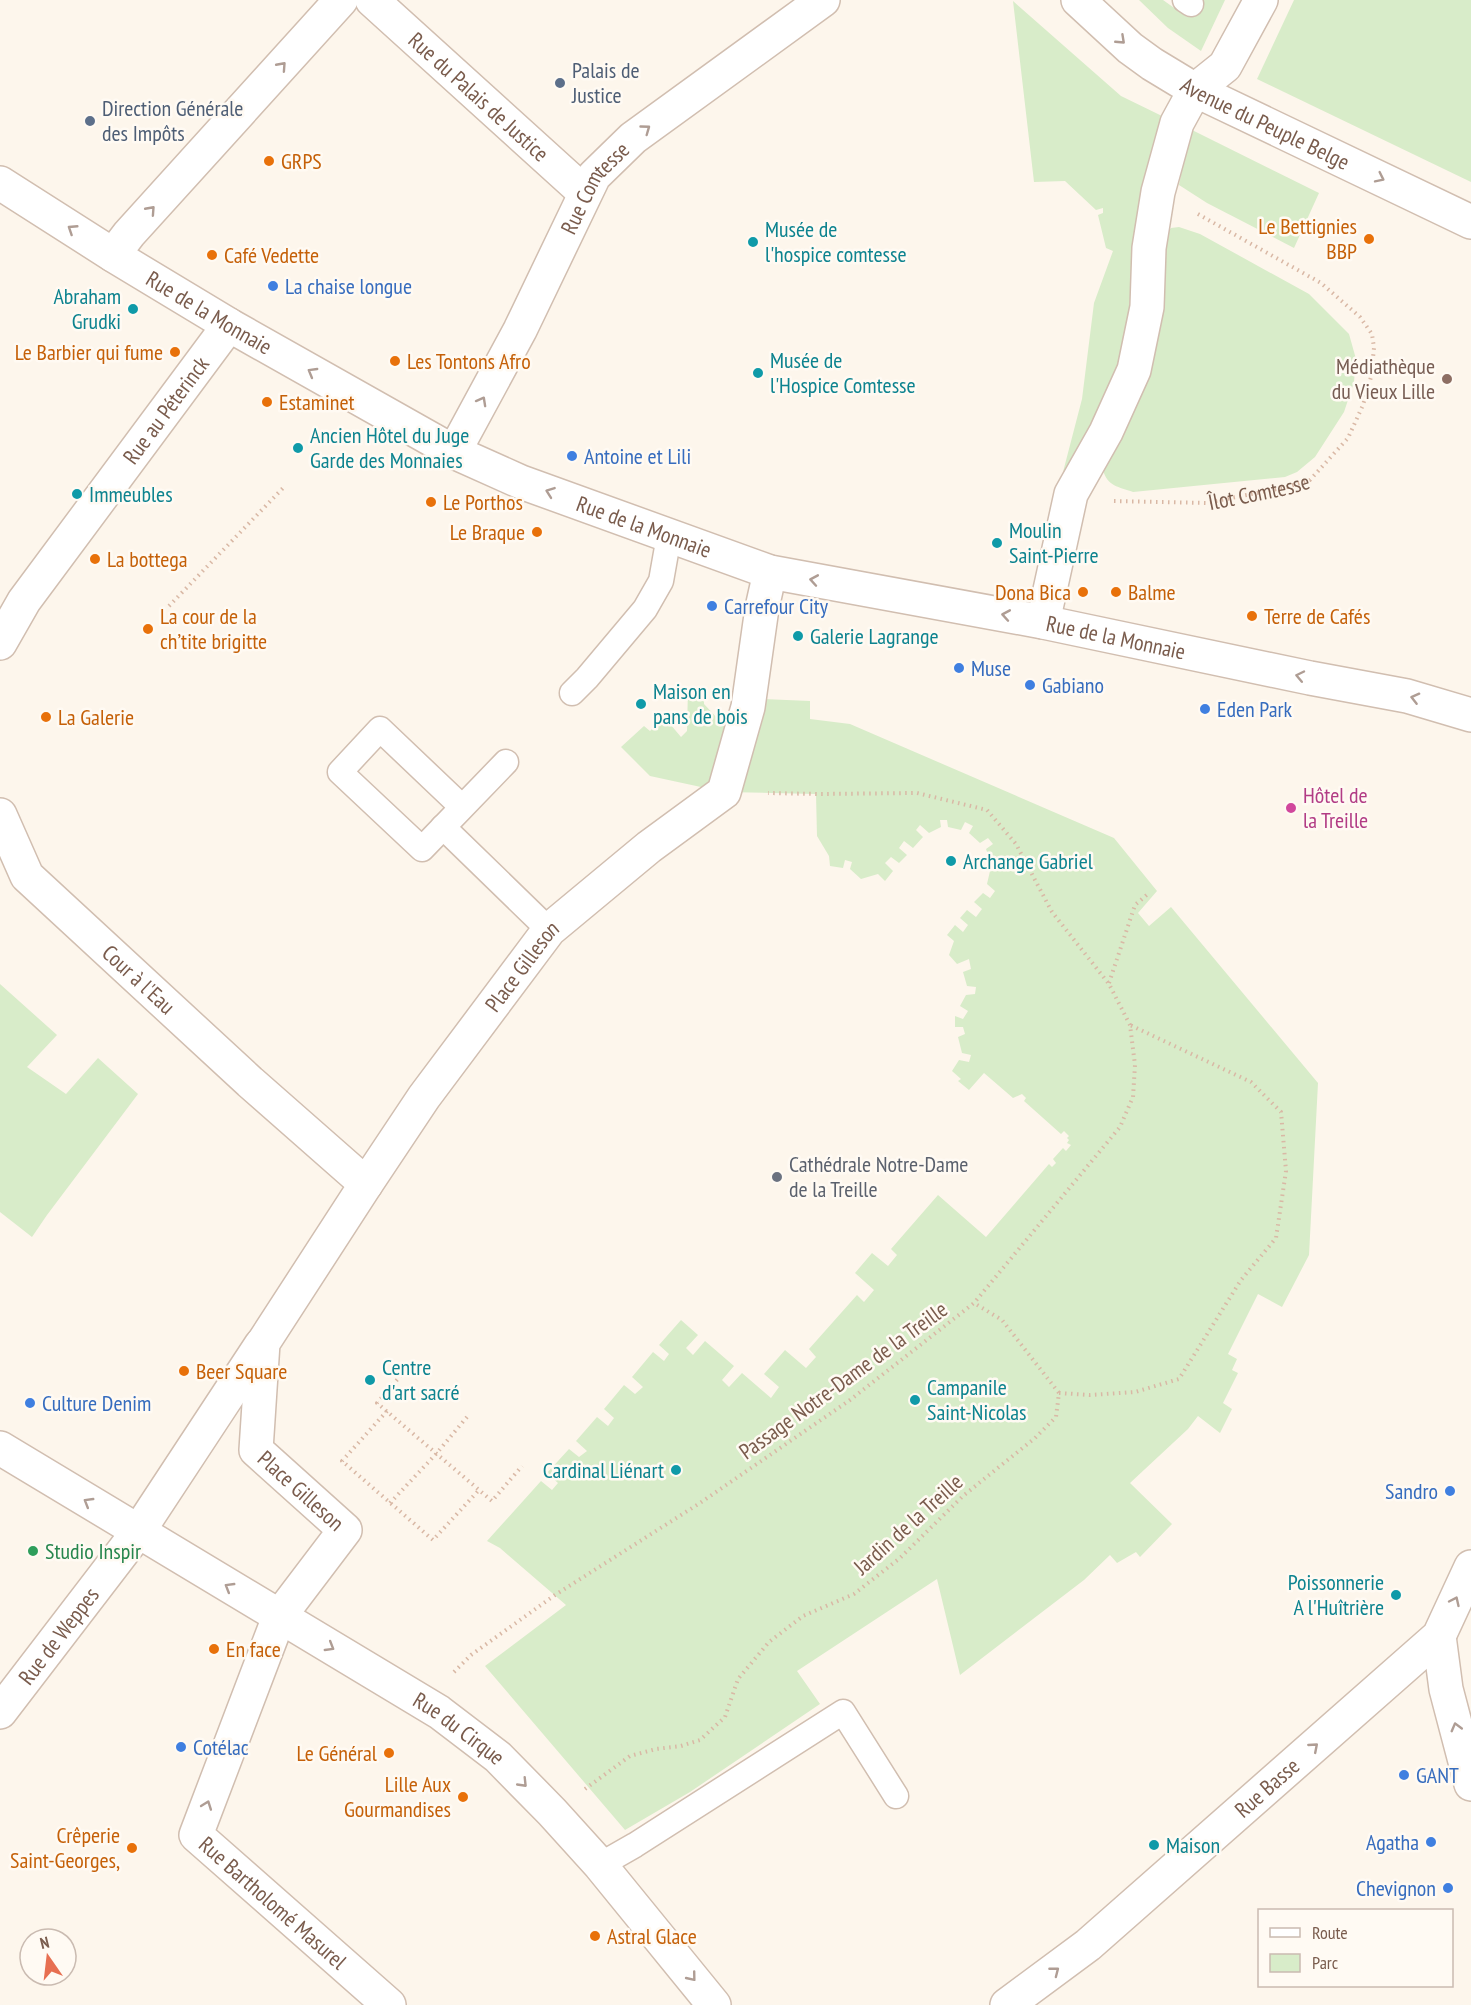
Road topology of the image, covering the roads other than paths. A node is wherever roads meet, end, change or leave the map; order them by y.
1 (341, 0) edge
2 (372, 0) edge
3 (823, 0) edge
4 (1078, 0) edge
5 (1261, 0) edge
6 (1195, 90) junction
7 (0, 183) edge
8 (585, 193) junction
9 (1471, 222) edge
10 (113, 255) junction
11 (229, 326) junction
12 (454, 452) junction
13 (669, 536) junction
14 (770, 572) junction
15 (1043, 622) junction
16 (0, 643) edge
17 (572, 693) dead end
18 (1471, 715) edge
19 (506, 762) dead end
20 (462, 807) junction
21 (0, 815) edge
22 (443, 827) junction
23 (549, 930) junction
24 (366, 1184) junction
25 (263, 1343) junction
26 (0, 1448) edge
27 (138, 1532) junction
28 (1471, 1567) edge
29 (279, 1617) junction
30 (1439, 1636) junction
31 (0, 1712) edge
32 (1471, 1784) edge
33 (896, 1796) dead end
34 (600, 1865) junction
35 (389, 2005) edge
36 (714, 2005) edge
37 (1007, 2005) edge

10 -> 1 street
2 - 8 street, Rue du Palais de Justice
8 -> 3 street, Rue Comtesse
4 -> 6 street, Avenue du Peuple Belge
5 - 6 street
6 -> 9 street, Avenue du Peuple Belge
6 - 15 street
10 -> 7 street, Rue de la Monnaie
12 -> 8 street, Rue Comtesse
10 - 11 street, Rue de la Monnaie
12 -> 11 street, Rue de la Monnaie
11 - 16 street, Rue au Péterinck
13 -> 12 street, Rue de la Monnaie
13 - 14 street, Rue de la Monnaie
13 - 17 lane
15 -> 14 street, Rue de la Monnaie
14 - 23 street, Place Gilleson
18 -> 15 street, Rue de la Monnaie
19 - 20 lane
20 - 22 lane
20 - 22 lane
21 - 24 street, Cour à l'Eau
22 - 23 lane
23 - 24 street, Place Gilleson
24 - 25 street, Place Gilleson
25 - 27 street, Place Gilleson
25 - 29 street, Place Gilleson
27 -> 26 street, Rue du Cirque
29 -> 27 street, Rue du Cirque
27 - 31 street, Rue de Weppes
30 -> 28 street
29 -> 34 street, Rue du Cirque
35 -> 29 street, Rue Bartholomé Masurel
32 -> 30 street
37 -> 30 street, Rue Basse
33 - 34 lane
34 -> 36 street, Rue du Cirque

